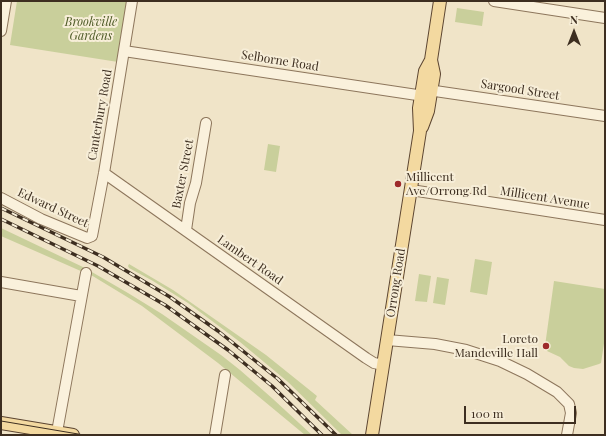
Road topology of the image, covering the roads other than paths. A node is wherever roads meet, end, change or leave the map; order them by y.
1 (6, 1) edge
2 (132, 1) edge
3 (440, 1) edge
4 (494, 1) edge
5 (605, 18) edge
6 (1, 31) edge
7 (124, 51) junction
8 (426, 93) junction
9 (605, 116) edge
10 (206, 123) dead end
11 (104, 173) junction
12 (411, 190) junction
13 (1, 198) edge
14 (605, 220) edge
15 (186, 230) junction
16 (92, 232) joint
17 (86, 273) dead end
18 (1, 282) edge
19 (81, 296) junction
20 (387, 340) junction
21 (383, 365) junction
22 (225, 375) dead end
23 (1, 423) edge
24 (57, 432) junction
25 (73, 435) edge
26 (215, 435) edge
27 (372, 435) edge
28 (567, 435) edge

1 - 6 street
2 - 7 street, Canterbury Road
3 - 8 main road, Orrong Road
4 - 5 street
7 - 8 street, Selborne Road
7 - 11 street, Canterbury Road
8 - 9 street, Sargood Street
8 - 12 main road, Orrong Road
10 - 15 street, Baxter Street
11 - 15 street, Lambert Road
11 - 16 street, Canterbury Road
12 - 14 street, Millicent Avenue
12 - 20 main road, Orrong Road
13 - 16 street, Edward Street
15 - 21 street, Lambert Road
17 - 19 street
18 - 19 street
19 - 24 street
20 - 21 main road, Orrong Road
20 - 28 street
21 - 27 main road, Orrong Road
22 - 26 street
23 - 24 main road
24 - 25 main road

